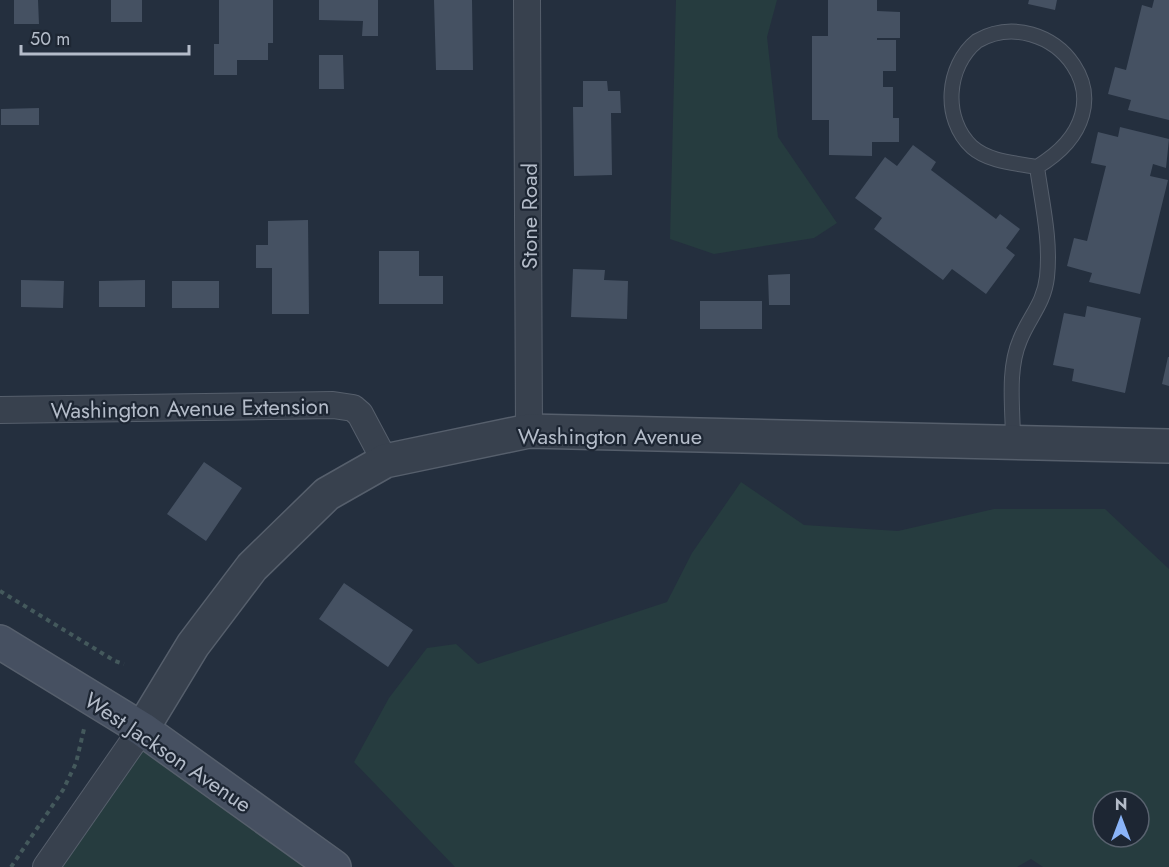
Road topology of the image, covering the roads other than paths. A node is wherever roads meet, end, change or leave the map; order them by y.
1 (527, 0) edge
2 (1037, 167) junction
3 (0, 410) edge
4 (529, 431) junction
5 (1013, 441) junction
6 (1169, 446) edge
7 (385, 461) junction
8 (0, 642) edge
9 (142, 729) junction
10 (46, 867) edge
11 (334, 867) edge

1 - 4 street, Stone Road
2 - 2 lane
2 - 5 lane
3 - 7 street, Washington Avenue Extension
4 - 5 street, Washington Avenue
4 - 7 street, Washington Avenue
5 - 6 street, Washington Avenue
7 - 9 street, Washington Avenue
8 - 9 main road, West Jackson Avenue
9 - 10 street
9 - 11 main road, West Jackson Avenue

